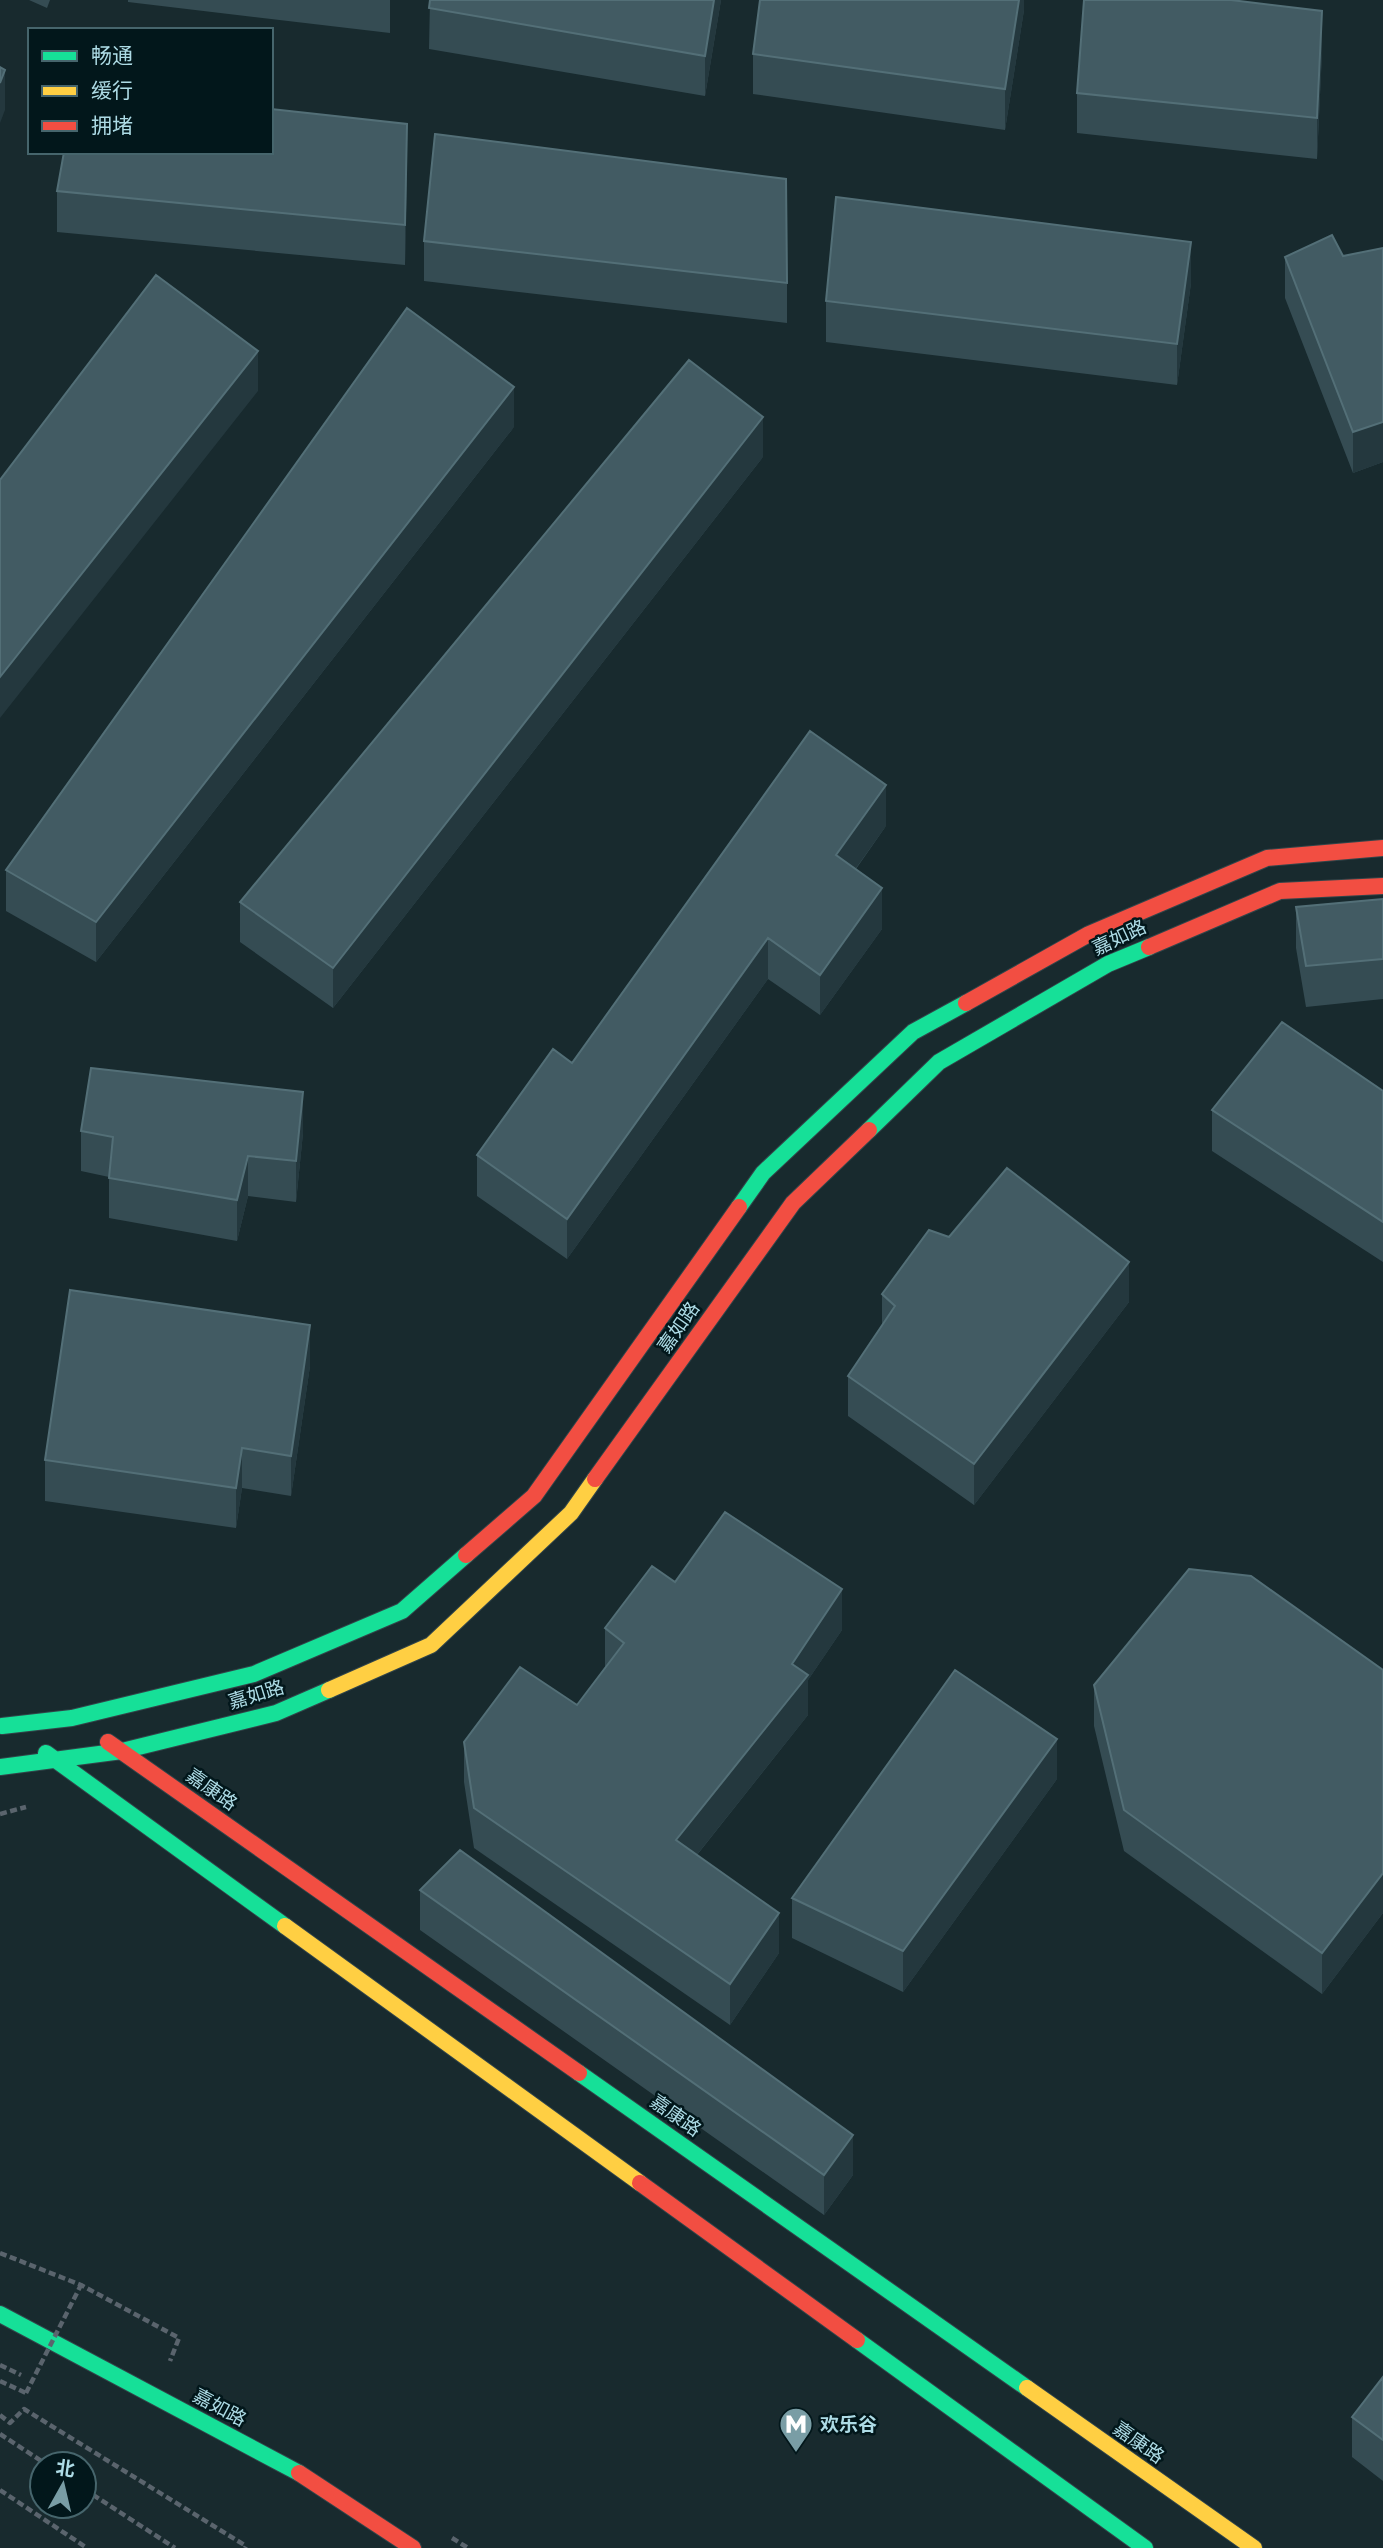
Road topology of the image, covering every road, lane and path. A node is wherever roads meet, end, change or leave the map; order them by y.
1 (1383, 848) edge
2 (1383, 886) edge
3 (72, 1718) junction
4 (1, 1725) edge
5 (122, 1751) junction
6 (55, 1759) junction
7 (0, 1768) edge
8 (36, 1805) dead end
9 (0, 1814) edge
10 (0, 2253) edge
11 (81, 2286) junction
12 (0, 2314) edge
13 (178, 2338) dead end
14 (0, 2381) edge
15 (0, 2416) edge
16 (0, 2434) edge
17 (28, 2452) edge
18 (0, 2490) edge
19 (98, 2498) edge
20 (87, 2548) edge
21 (175, 2548) edge
22 (244, 2548) edge
23 (413, 2548) edge
24 (1145, 2548) edge
25 (1254, 2548) edge

1 - 3 street, 嘉如路
2 - 5 street, 嘉如路
3 - 4 street, 嘉如路
3 - 5 street, 嘉康路
4 - 6 street
5 - 6 street, 嘉如路
5 - 25 street, 嘉康路
6 - 7 street, 嘉如路
6 - 24 street
8 - 9 path
10 - 11 path
11 - 13 path
11 - 14 path, bridge
12 - 23 street, 嘉如路
15 - 22 path
16 - 17 path
18 - 20 path
19 - 21 path

